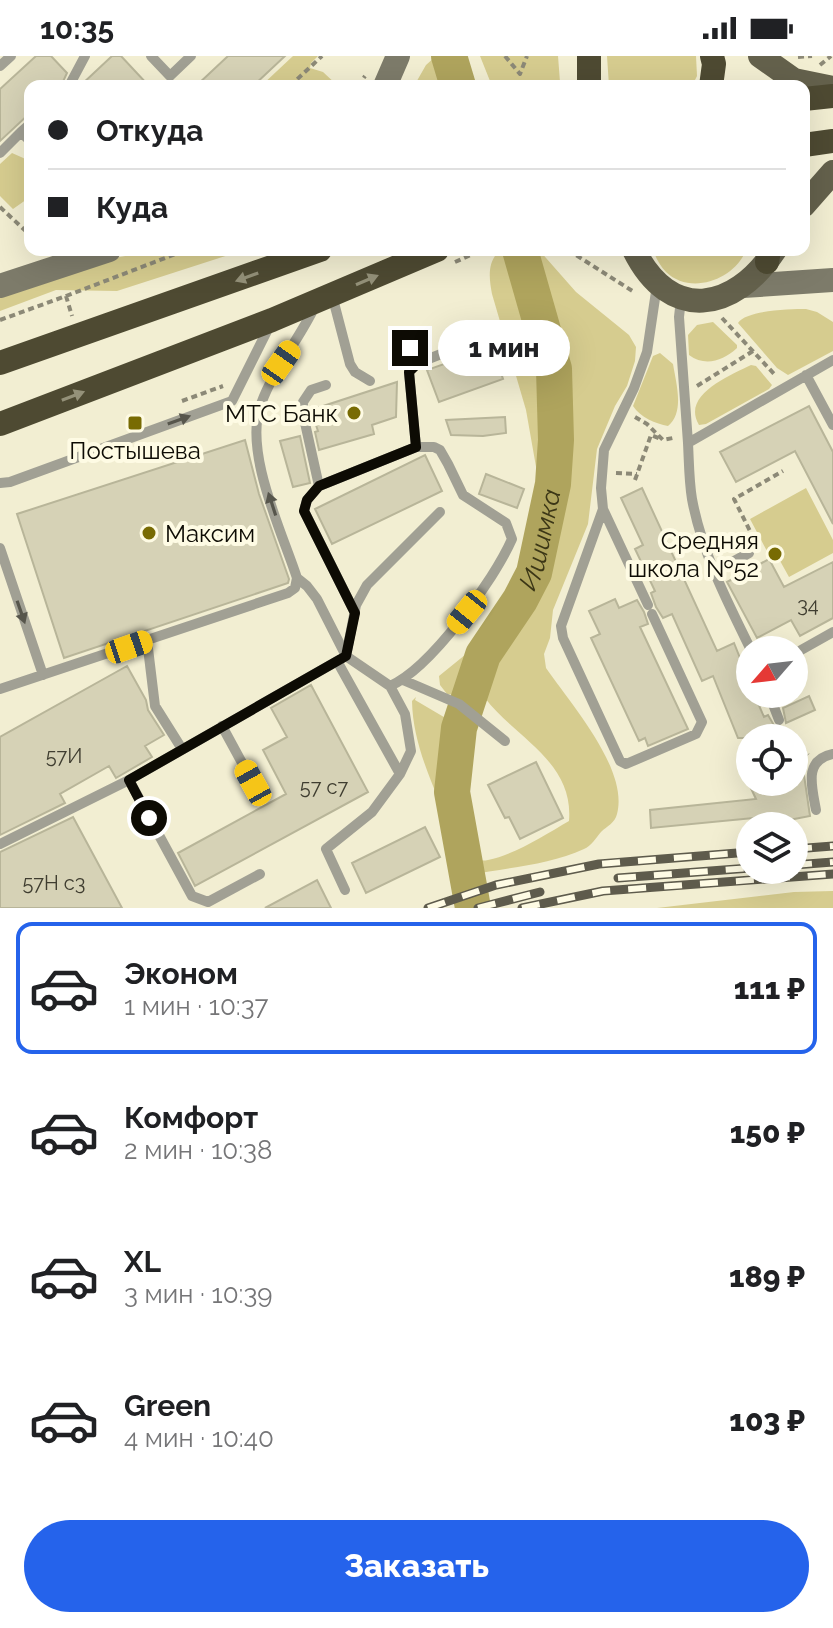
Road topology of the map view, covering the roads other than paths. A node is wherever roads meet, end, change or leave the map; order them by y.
1 (11, 56) edge
2 (85, 56) edge
3 (151, 56) edge
4 (191, 56) edge
5 (398, 56) edge
6 (582, 56) edge
7 (589, 56) edge
8 (712, 56) edge
9 (760, 56) edge
10 (0, 66) edge
11 (72, 80) edge
12 (170, 80) edge
13 (172, 80) edge
14 (388, 80) edge
15 (587, 80) edge
16 (588, 80) edge
17 (712, 80) edge
18 (794, 80) edge
19 (810, 83) edge
20 (833, 88) edge
21 (833, 96) edge
22 (810, 98) edge
23 (24, 129) edge
24 (21, 132) junction
25 (24, 135) edge
26 (833, 141) edge
27 (810, 144) edge
28 (0, 153) edge
29 (832, 181) edge
30 (810, 200) edge
31 (91, 256) edge
32 (303, 256) edge
33 (423, 256) edge
34 (637, 256) edge
35 (769, 256) edge
36 (833, 280) edge
37 (0, 286) edge
38 (743, 286) junction
39 (645, 288) junction
40 (325, 298) junction
41 (681, 299) junction
42 (272, 320) junction
43 (482, 338) dead end
44 (398, 347) dead end
45 (421, 360) junction
46 (833, 360) edge
47 (0, 363) edge
48 (806, 375) junction
49 (370, 381) dead end
50 (326, 385) dead end
51 (0, 424) edge
52 (833, 425) edge
53 (688, 437) junction
54 (416, 447) junction
55 (0, 483) edge
56 (319, 486) junction
57 (603, 509) junction
58 (440, 512) dead end
59 (0, 548) edge
60 (749, 553) road end
61 (714, 572) junction
62 (297, 578) junction
63 (355, 613) junction
64 (833, 632) edge
65 (744, 636) edge
66 (147, 640) junction
67 (808, 646) edge
68 (342, 658) junction
69 (43, 675) junction
70 (403, 680) junction
71 (390, 686) junction
72 (0, 689) edge
73 (774, 708) edge
74 (779, 720) dead end
75 (222, 726) junction
76 (505, 741) dead end
77 (182, 749) junction
78 (833, 754) edge
79 (400, 774) junction
80 (129, 780) junction
81 (253, 783) dead end
82 (816, 810) dead end
83 (0, 844) edge
84 (260, 874) dead end
85 (345, 890) dead end

1 - 10 lane
2 - 11 lane
3 - 12 lane
4 - 13 lane
5 - 14 main road
6 - 15 main road
7 - 16 highway
8 - 17 highway
9 - 18 main road
19 - 20 main road
21 - 22 highway
23 - 24 lane
24 - 25 lane
24 - 28 lane
26 - 27 highway
29 - 30 main road
31 - 37 main road
32 -> 47 highway
40 -> 33 highway
34 - 39 main road
35 - 38 main road
36 - 38 main road
38 - 41 main road
39 - 41 main road
39 - 57 lane
40 - 42 highway
40 - 49 lane
62 -> 40 lane
41 - 53 lane
51 -> 42 highway
55 -> 42 lane
43 - 45 lane
44 - 45 lane
45 - 54 lane
46 - 48 lane
48 - 52 lane
48 - 53 lane
50 - 56 lane
53 - 61 lane
54 - 56 lane
54 - 70 lane
56 - 63 lane
57 - 57 lane
58 - 63 lane
59 -> 69 lane
60 - 61 lane
61 - 65 lane
62 - 66 lane
62 - 68 lane
63 - 68 lane
64 - 67 lane
66 - 69 lane
66 - 77 lane
68 - 71 lane
68 - 75 lane
68 - 79 lane
69 - 72 lane
70 - 71 lane
70 - 76 lane
71 - 79 lane
73 - 74 lane
75 - 77 lane
75 - 81 lane
77 - 80 lane
78 - 82 lane
79 - 85 lane
80 - 83 lane
80 - 84 lane

